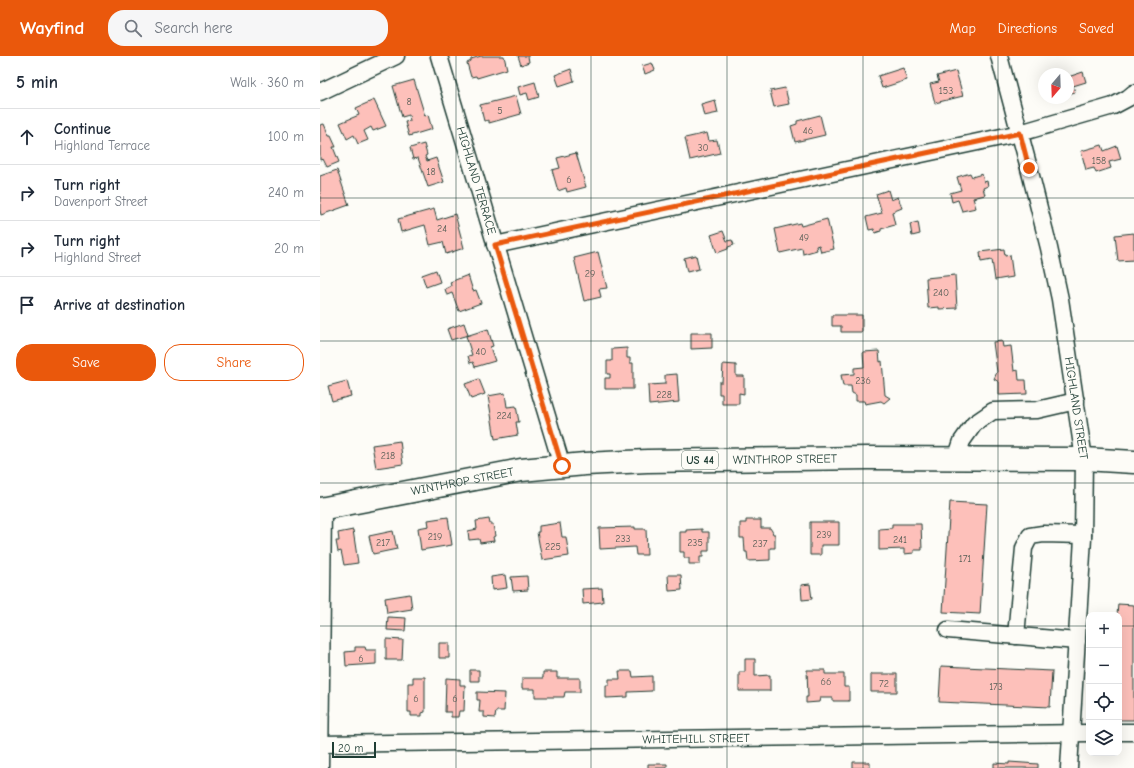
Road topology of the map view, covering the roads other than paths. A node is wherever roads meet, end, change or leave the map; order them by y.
1 (396, 56) edge
2 (439, 56) edge
3 (999, 56) edge
4 (320, 92) edge
5 (1134, 93) edge
6 (1020, 133) junction
7 (495, 245) junction
8 (1076, 401) junction
9 (956, 459) junction
10 (1084, 459) junction
11 (1134, 462) edge
12 (562, 466) junction
13 (321, 508) edge
14 (1083, 534) junction
15 (948, 630) dead end
16 (1016, 636) junction
17 (1077, 641) junction
18 (1122, 732) edge
19 (1134, 732) edge
20 (1071, 733) junction
21 (1086, 733) edge
22 (321, 744) edge
23 (320, 768) edge
24 (1069, 768) edge

1 - 4 street
2 - 7 street, HIGHLAND TERRACE
3 - 6 street, HIGHLAND STREET
5 - 6 street
6 - 7 street
6 - 8 street, HIGHLAND STREET
7 - 12 street, HIGHLAND TERRACE
8 - 9 street
8 - 10 street, HIGHLAND STREET
9 - 10 highway, WINTHROP STREET / US 44
9 - 12 highway, WINTHROP STREET / US 44
10 - 11 highway, WINTHROP STREET / US 44
10 - 14 street, HIGHLAND STREET
12 - 13 highway, WINTHROP STREET / US 44
13 - 22 street
14 - 16 street
14 - 17 street, HIGHLAND STREET
15 - 16 street
16 - 17 street
17 - 20 street, HIGHLAND STREET
18 - 19 street
20 - 21 street, WHITEHILL STREET
20 - 22 street, WHITEHILL STREET
20 - 24 street, HIGHLAND STREET
22 - 23 street

